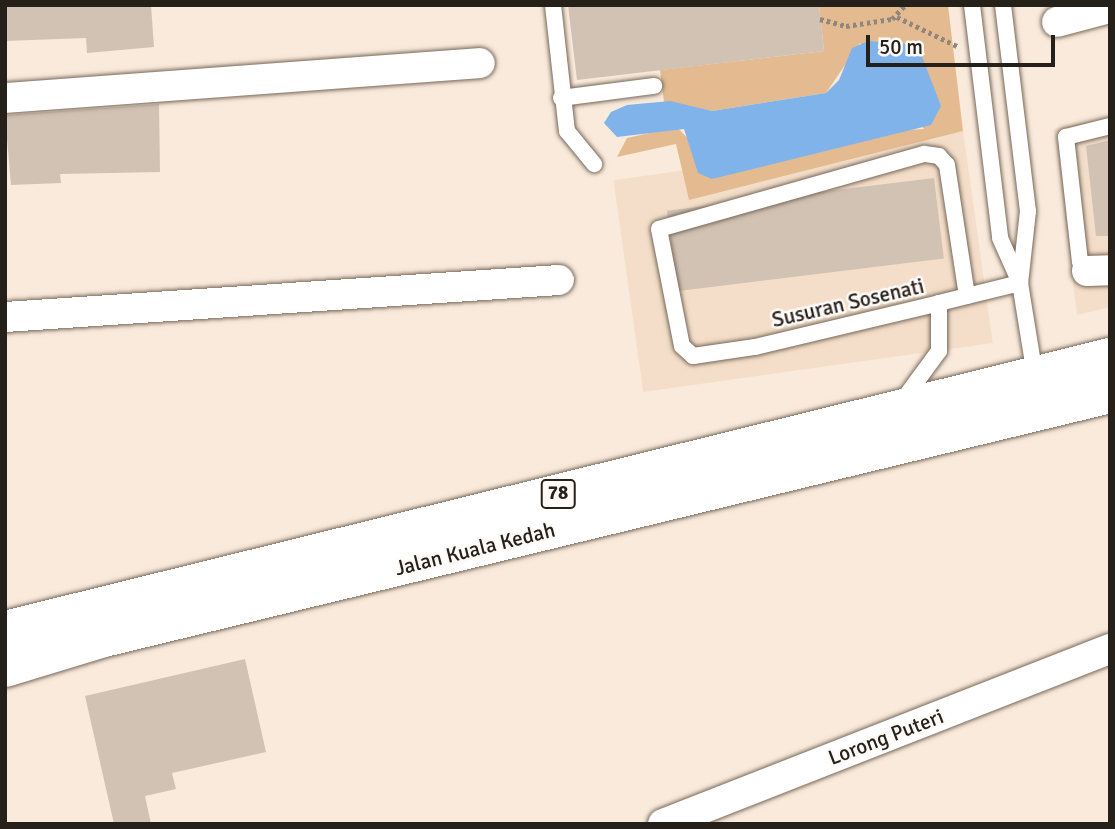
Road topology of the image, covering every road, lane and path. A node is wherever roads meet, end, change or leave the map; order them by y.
1 (553, 5) edge
2 (905, 5) edge
3 (972, 5) edge
4 (1003, 5) edge
5 (1110, 8) edge
6 (897, 17) junction
7 (820, 19) dead end
8 (1057, 22) dead end
9 (978, 56) junction
10 (480, 63) dead end
11 (654, 86) dead end
12 (5, 98) edge
13 (561, 98) junction
14 (1110, 126) edge
15 (594, 163) dead end
16 (1098, 270) edge
17 (559, 280) dead end
18 (1020, 283) junction
19 (967, 296) junction
20 (939, 303) junction
21 (5, 317) edge
22 (1110, 357) edge
23 (1035, 376) junction
24 (1110, 394) edge
25 (895, 410) junction
26 (5, 630) edge
27 (1110, 649) edge
28 (5, 668) edge
29 (663, 824) edge

1 - 13 lane
2 - 6 path
3 - 9 lane
4 - 18 lane
5 - 8 street
6 - 7 path
6 - 9 path
9 - 18 lane
10 - 12 street
11 - 13 lane
13 - 15 lane
14 - 16 lane
17 - 21 street
18 - 19 lane, Susuran Sosenati
18 - 23 lane
19 - 20 lane, Susuran Sosenati
19 - 20 lane, Susuran Sosenati
20 - 25 lane
22 - 23 main road, Jalan Kuala Kedah / 78
23 - 25 main road, Jalan Kuala Kedah / 78
24 - 28 main road, Jalan Kuala Kedah / 78
25 - 26 main road, Jalan Kuala Kedah / 78
27 - 29 street, Lorong Puteri

